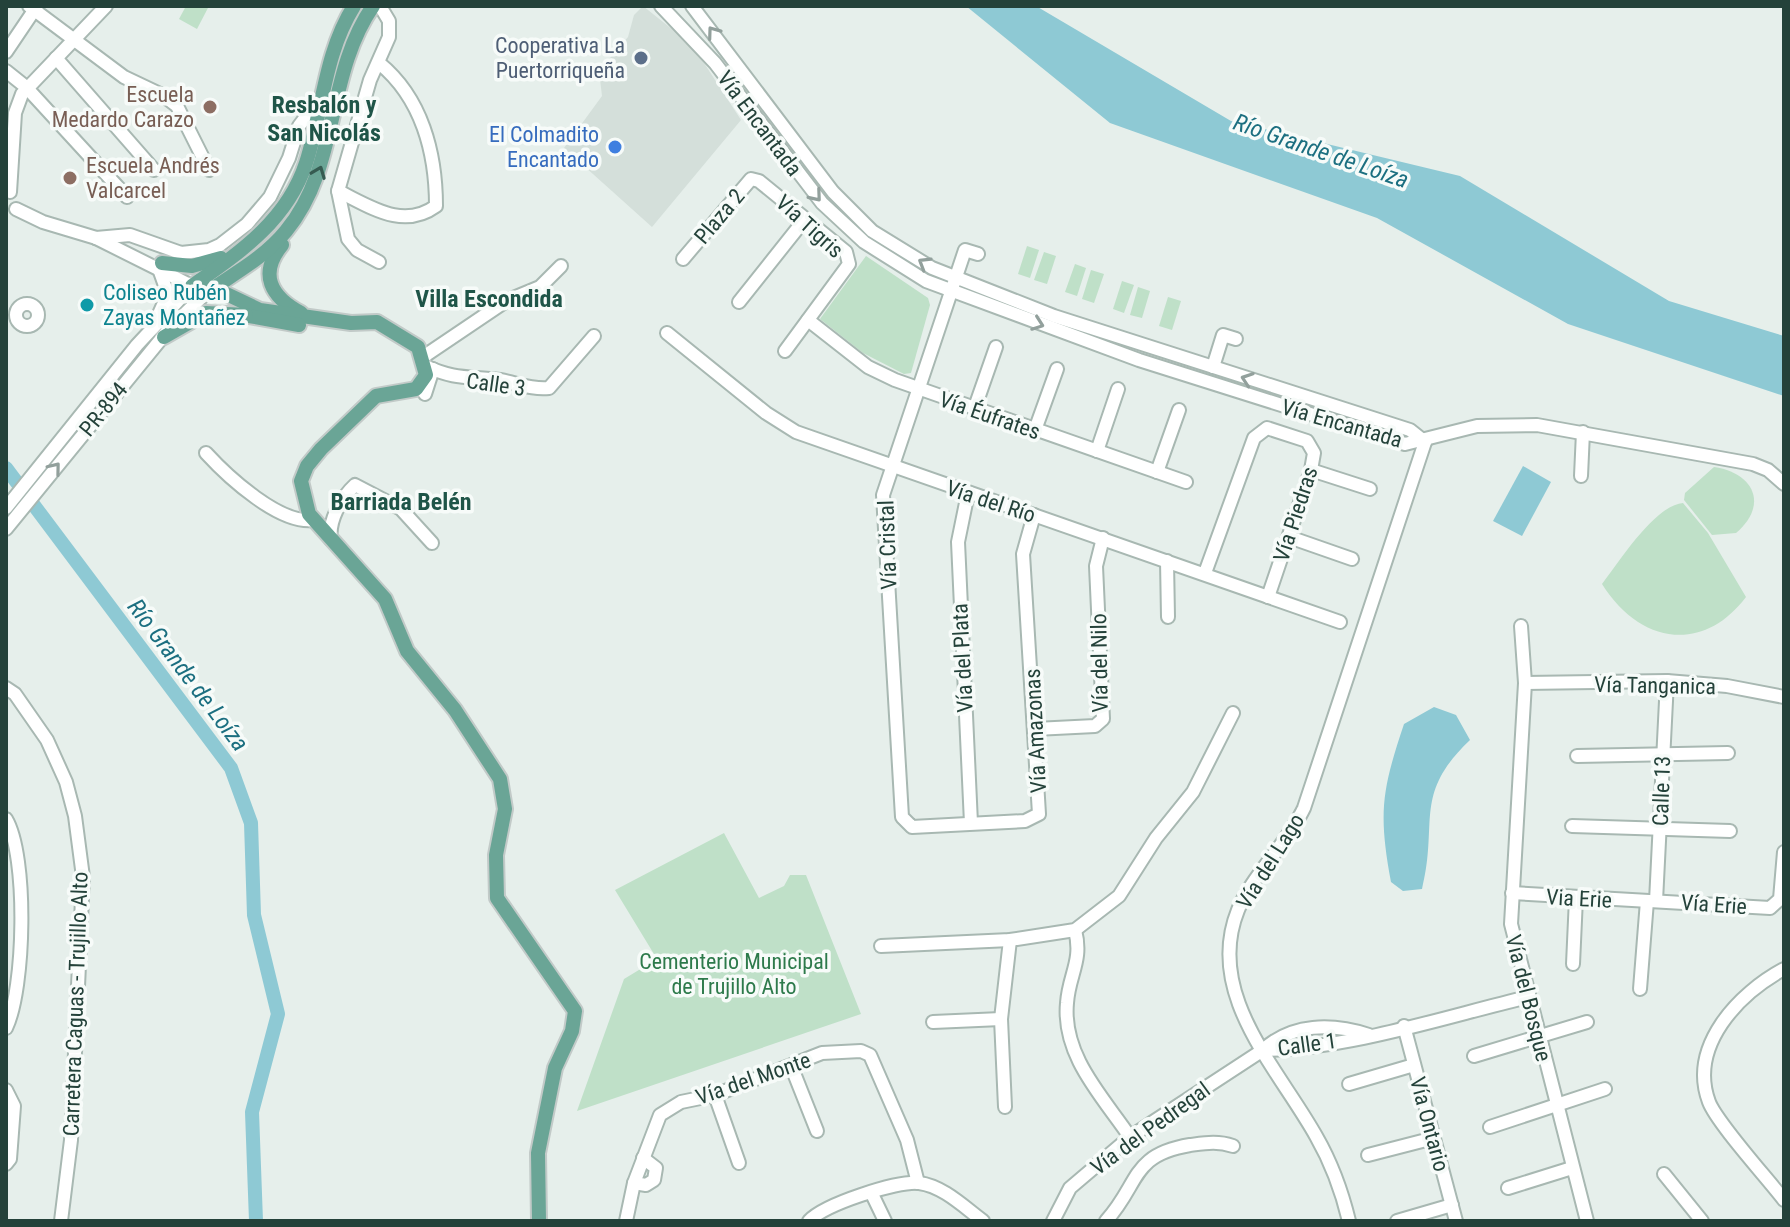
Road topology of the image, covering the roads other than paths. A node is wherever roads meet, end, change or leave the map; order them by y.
1 (106, 6) edge
2 (354, 6) edge
3 (373, 6) edge
4 (380, 6) edge
5 (661, 6) edge
6 (692, 6) edge
7 (33, 7) edge
8 (347, 13) edge
9 (75, 39) junction
10 (6, 52) edge
11 (56, 58) junction
12 (379, 63) junction
13 (6, 71) edge
14 (26, 87) junction
15 (321, 97) junction
16 (151, 167) dead end
17 (209, 170) dead end
18 (759, 181) joint
19 (8, 191) edge
20 (338, 191) junction
21 (127, 197) dead end
22 (303, 207) junction
23 (11, 212) edge
24 (805, 219) junction
25 (96, 238) junction
26 (246, 248) junction
27 (978, 254) dead end
28 (683, 259) dead end
29 (379, 262) dead end
30 (161, 266) junction
31 (561, 266) dead end
32 (955, 278) junction
33 (202, 288) junction
34 (951, 291) junction
35 (739, 302) dead end
36 (246, 315) junction
37 (308, 317) junction
38 (331, 320) junction
39 (808, 320) junction
40 (159, 331) junction
41 (667, 333) dead end
42 (594, 336) dead end
43 (1236, 339) dead end
44 (996, 347) dead end
45 (785, 351) dead end
46 (427, 364) junction
47 (1213, 367) junction
48 (1057, 369) dead end
49 (1118, 389) dead end
50 (919, 390) junction
51 (425, 394) dead end
52 (974, 410) junction
53 (1179, 410) dead end
54 (1035, 430) junction
55 (1583, 432) junction
56 (1425, 442) junction
57 (1097, 451) junction
58 (206, 453) dead end
59 (891, 467) junction
60 (1311, 470) junction
61 (1157, 472) junction
62 (1581, 476) dead end
63 (1186, 482) dead end
64 (1784, 484) edge
65 (1370, 489) dead end
66 (968, 493) junction
67 (6, 508) edge
68 (1034, 515) junction
69 (314, 520) junction
70 (6, 529) edge
71 (1289, 537) junction
72 (1103, 538) junction
73 (331, 540) junction
74 (432, 543) dead end
75 (1352, 559) dead end
76 (1167, 561) junction
77 (1205, 573) junction
78 (1268, 597) junction
79 (1168, 617) dead end
80 (1340, 622) dead end
81 (1521, 626) dead end
82 (1667, 681) junction
83 (1525, 683) junction
84 (6, 688) edge
85 (1784, 697) edge
86 (6, 700) edge
87 (20, 706) junction
88 (1233, 713) dead end
89 (1035, 729) junction
90 (1728, 753) dead end
91 (1662, 754) junction
92 (1577, 756) dead end
93 (6, 819) edge
94 (906, 822) joint
95 (971, 823) junction
96 (1572, 826) dead end
97 (1659, 827) junction
98 (1730, 831) dead end
99 (1784, 852) edge
100 (1512, 893) junction
101 (1576, 898) junction
102 (1651, 901) junction
103 (1075, 930) junction
104 (1010, 940) junction
105 (881, 946) dead end
106 (1573, 964) dead end
107 (1784, 969) edge
108 (1640, 989) dead end
109 (1528, 997) junction
110 (1001, 1019) junction
111 (933, 1022) dead end
112 (1587, 1022) dead end
113 (1404, 1026) junction
114 (6, 1028) edge
115 (1538, 1039) junction
116 (1263, 1050) junction
117 (1474, 1056) dead end
118 (1414, 1065) junction
119 (792, 1068) junction
120 (1349, 1084) dead end
121 (1605, 1089) dead end
122 (6, 1090) edge
123 (715, 1095) junction
124 (1005, 1107) dead end
125 (1557, 1107) junction
126 (1490, 1127) dead end
127 (817, 1131) dead end
128 (1130, 1137) junction
129 (1434, 1138) junction
130 (1233, 1146) dead end
131 (1368, 1155) dead end
132 (739, 1163) dead end
133 (6, 1164) edge
134 (1572, 1168) junction
135 (1664, 1174) dead end
136 (918, 1183) junction
137 (1508, 1188) dead end
138 (872, 1194) junction
139 (1784, 1200) edge
140 (1452, 1205) junction
141 (61, 1221) edge
142 (539, 1221) edge
143 (626, 1221) edge
144 (809, 1221) edge
145 (885, 1221) edge
146 (983, 1221) edge
147 (1053, 1221) edge
148 (1106, 1221) edge
149 (1349, 1221) edge
150 (1397, 1221) edge
151 (1456, 1221) edge
152 (1587, 1221) edge
153 (1702, 1221) edge

1 - 9 street
2 - 8 main road
22 -> 3 main road
4 - 12 street
5 -> 34 street, Vía Encantada
32 -> 6 street, Vía Encantada
7 - 9 street
7 - 10 street
8 - 15 main road
9 - 11 street
9 - 17 street
11 - 14 street
11 - 16 street
12 - 20 street
12 - 20 street
13 - 14 street
14 - 19 street
14 - 21 street
15 - 25 street
15 - 26 main road
18 - 24 street, Vía Tigris
18 - 28 street, Plaza 2
19 - 23 street
20 - 29 street
22 - 33 main road
22 - 37 main road
23 - 25 street
24 - 35 street
24 - 39 street, Vía Tigris
25 - 30 street
26 - 30 main road
26 - 33 main road
27 - 32 street
30 - 33 street
30 - 40 street
31 - 46 street
32 - 34 street, Vía Cristal
32 - 47 street, Vía Encantada
33 - 36 main road
33 - 37 main road
33 - 40 street, PR-894 / PR-894
34 - 50 street, Vía Cristal
34 -> 56 street, Vía Encantada
36 - 38 main road
36 - 40 main road
37 - 38 main road
38 - 46 main road
39 - 45 street, Vía Tigris
39 - 50 street, Vía Éufrates
40 - 67 street, PR-894 / PR-894
70 -> 40 street, PR-894 / PR-894
41 - 59 street, Vía del Río
42 - 46 street, Calle 3
43 - 47 street
44 - 52 street
46 - 51 street
46 - 69 main road
56 -> 47 street, Vía Encantada
48 - 54 street
49 - 57 street
50 - 52 street, Vía Éufrates
50 - 59 street, Vía Cristal
52 - 54 street, Vía Éufrates
53 - 61 street
54 - 57 street, Vía Éufrates
55 - 56 street
55 - 62 street
55 - 64 street
56 - 116 street, Vía del Lago
57 - 61 street, Vía Éufrates
58 - 69 street
59 - 66 street, Vía del Río
59 - 94 street, Vía Cristal
60 - 65 street
60 - 71 street, Vía Piedras
60 - 77 street, Vía Piedras
61 - 63 street, Vía Éufrates
66 - 68 street, Vía del Río
66 - 95 street, Vía del Plata
68 - 72 street, Vía del Río
68 - 89 street, Vía Amazonas
69 - 73 main road
71 - 75 street
71 - 78 street, Vía Piedras
72 - 76 street, Vía del Río
72 - 89 street, Vía del Nilo
73 - 74 street
73 - 142 main road
76 - 77 street, Vía del Río
76 - 79 street
77 - 78 street, Vía del Río
78 - 80 street, Vía del Río
81 - 83 street, Vía del Bosque
82 - 83 street, Vía Tanganica
82 - 85 street, Vía Tanganica
82 - 91 street, Calle 13
83 - 100 street, Vía del Bosque
84 - 87 street, Carretera Caguas - Trujillo Alto
86 - 87 street, Carretera Caguas - Trujillo Alto
87 - 141 street, Carretera Caguas - Trujillo Alto
88 - 103 street
89 - 95 street, Vía Amazonas
90 - 91 street
91 - 92 street
91 - 97 street, Calle 13
93 - 114 street
94 - 95 street, Vía Amazonas
96 - 97 street
97 - 98 street
97 - 102 street, Calle 13
99 - 102 street, Vía Erie
100 - 101 street, Via Erie
100 - 109 street, Vía del Bosque
101 - 102 street, Via Erie
101 - 106 street
102 - 108 street, Calle 13
103 - 104 street
103 - 128 street
104 - 105 street
104 - 110 street
107 - 139 street
109 - 113 street, Calle 1
109 - 115 street, Vía del Bosque
110 - 111 street
110 - 124 street
112 - 115 street
113 - 116 street, Calle 1
113 - 118 street, Vía Ontario
115 - 117 street
115 - 125 street, Vía del Bosque
116 - 128 street, Vía del Pedregal
116 - 149 street, Vía del Lago
118 - 120 street
118 - 129 street, Vía Ontario
119 - 123 street, Vía del Monte
119 - 127 street
119 - 136 street, Vía del Monte
121 - 125 street
122 - 133 street
123 - 132 street
123 - 143 street, Vía del Monte
125 - 126 street
125 - 134 street, Vía del Bosque
128 - 147 street, Vía del Pedregal
129 - 131 street
129 - 140 street, Vía Ontario
130 - 148 street
134 - 137 street
134 - 152 street, Vía del Bosque
135 - 153 street
136 - 138 street
136 - 146 street
138 - 144 street
138 - 145 street
140 - 150 street
140 - 151 street, Vía Ontario

